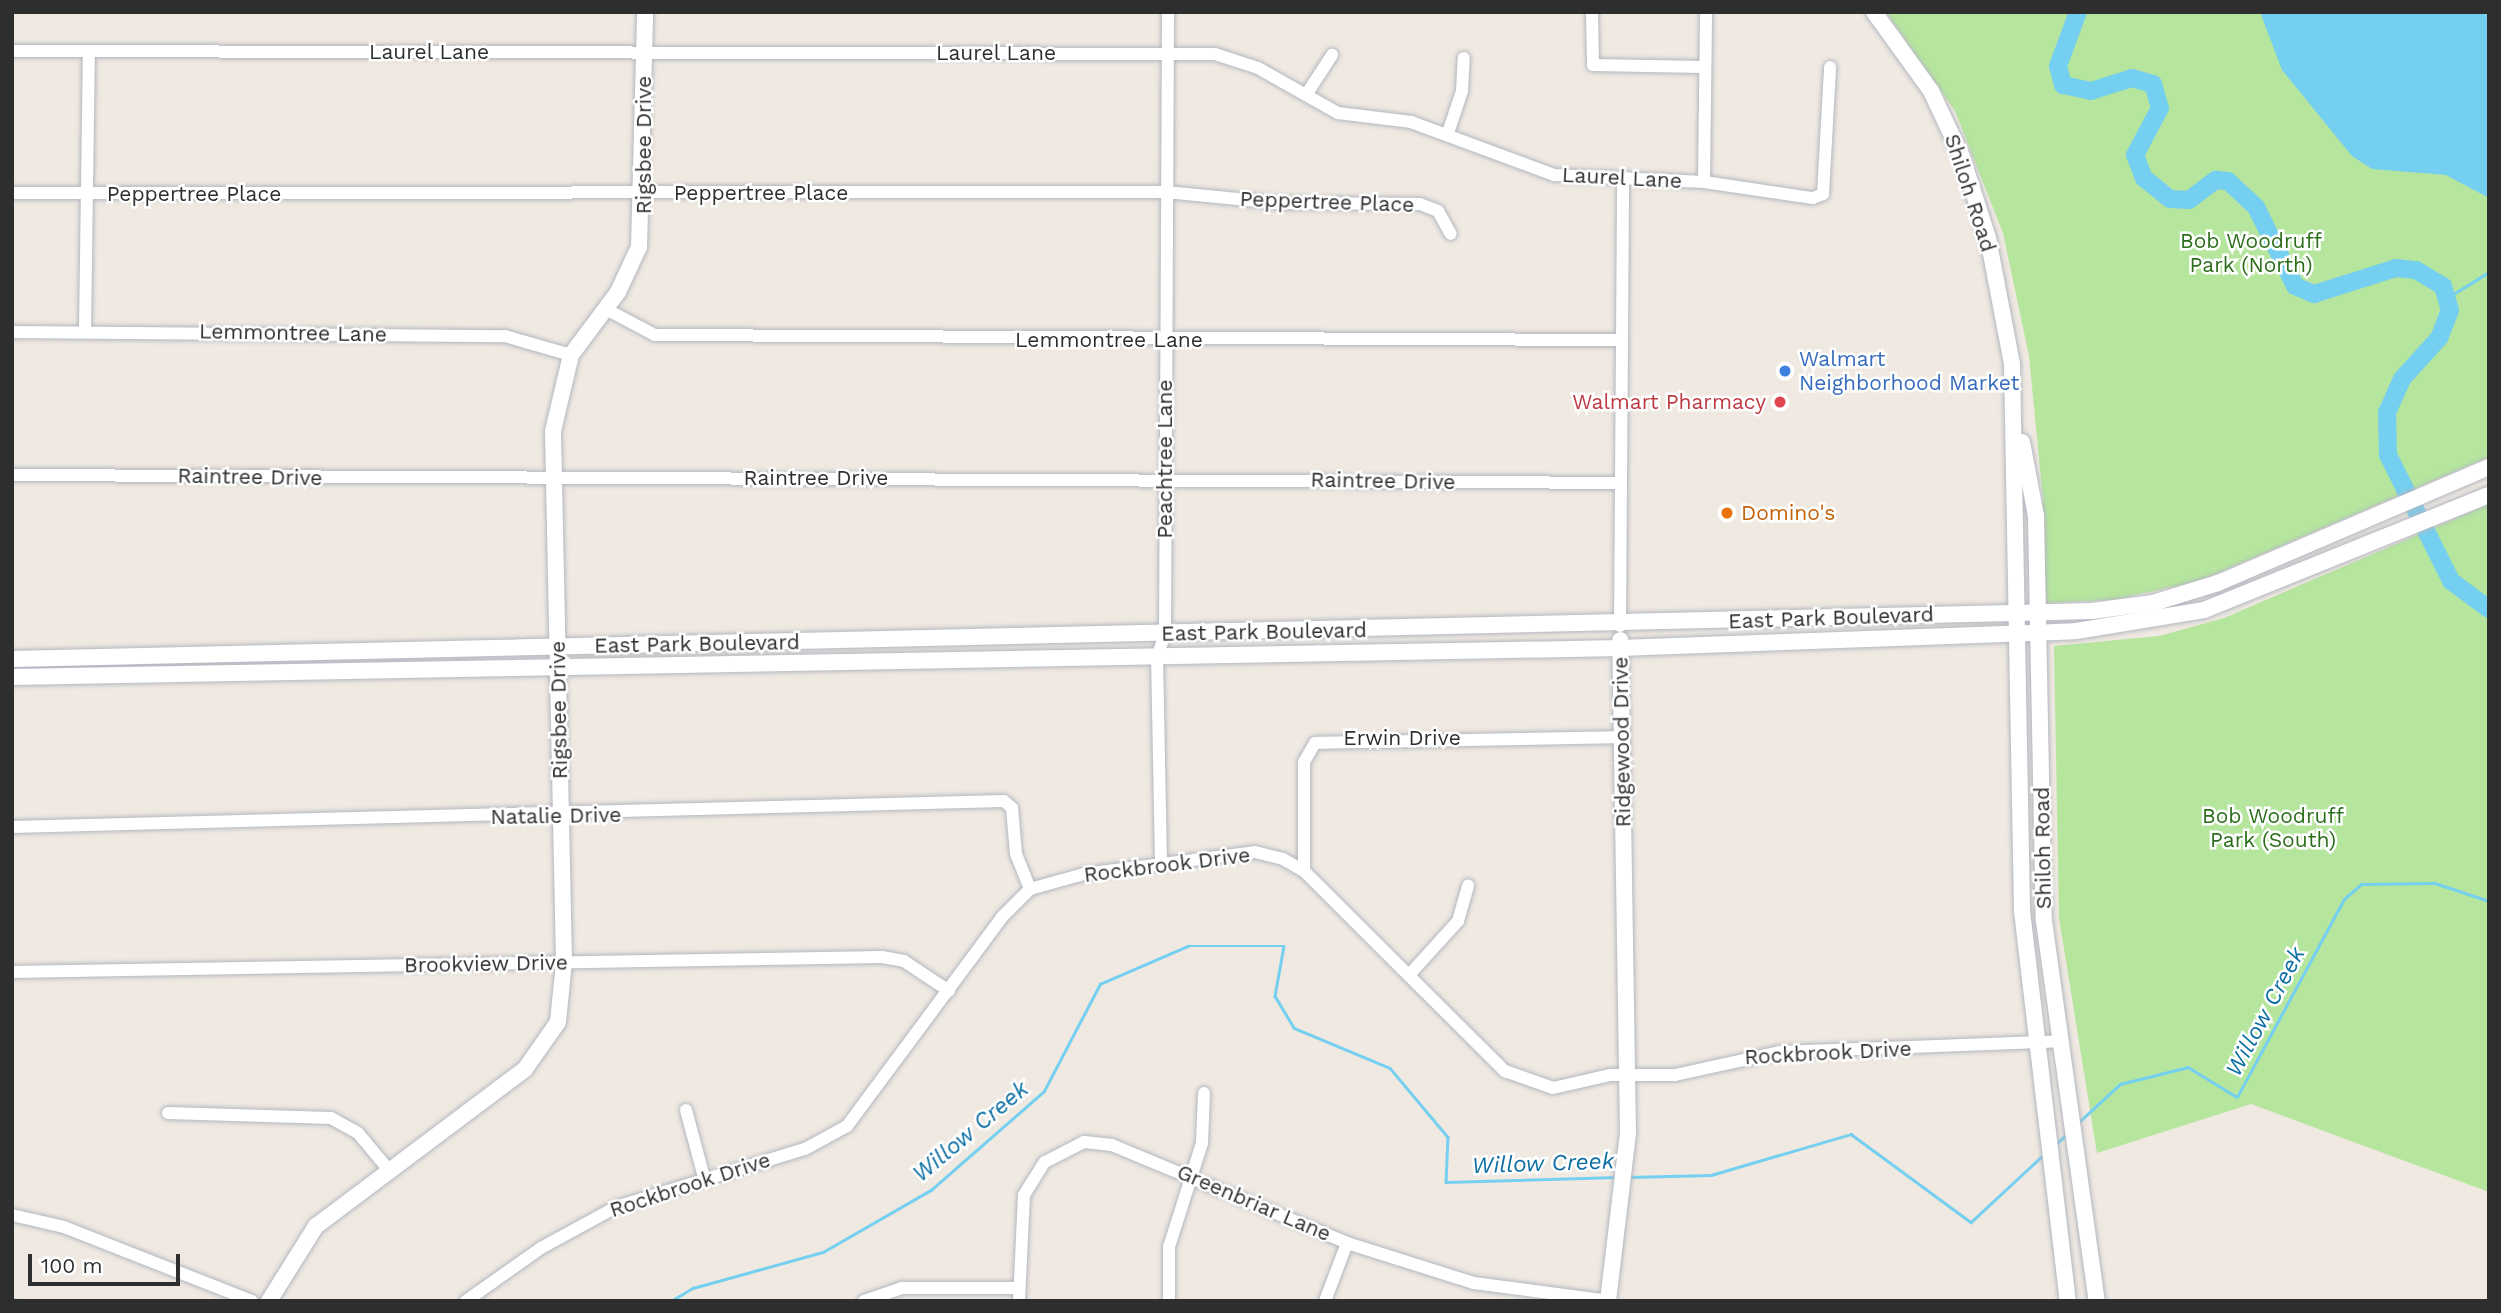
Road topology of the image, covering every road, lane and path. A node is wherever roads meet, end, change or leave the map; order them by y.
1 (645, 12) edge
2 (1168, 12) edge
3 (1592, 12) edge
4 (1706, 12) edge
5 (1874, 12) edge
6 (12, 51) edge
7 (645, 51) junction
8 (89, 52) junction
9 (1168, 53) junction
10 (1332, 55) dead end
11 (1464, 58) dead end
12 (1703, 67) junction
13 (1830, 67) dead end
14 (1306, 96) junction
15 (1448, 133) junction
16 (1704, 182) junction
17 (1623, 183) junction
18 (1166, 192) junction
19 (12, 193) edge
20 (88, 194) junction
21 (645, 194) junction
22 (1451, 234) dead end
23 (604, 308) junction
24 (85, 330) junction
25 (12, 332) edge
26 (1622, 340) junction
27 (1165, 341) junction
28 (571, 355) junction
29 (2013, 394) junction
30 (2489, 467) edge
31 (12, 475) edge
32 (551, 477) junction
33 (1166, 483) junction
34 (1621, 483) junction
35 (2489, 495) edge
36 (2018, 613) junction
37 (2038, 613) junction
38 (1620, 626) junction
39 (2039, 633) junction
40 (1165, 634) junction
41 (2019, 634) junction
42 (557, 647) junction
43 (1620, 648) junction
44 (1157, 658) junction
45 (12, 659) edge
46 (558, 666) junction
47 (12, 677) edge
48 (1621, 737) junction
49 (561, 816) junction
50 (12, 827) edge
51 (1161, 863) junction
52 (1304, 870) junction
53 (1468, 885) dead end
54 (1030, 889) junction
55 (564, 962) junction
56 (12, 972) edge
57 (1409, 975) junction
58 (950, 991) junction
59 (2061, 1041) junction
60 (2037, 1044) junction
61 (1626, 1075) junction
62 (1204, 1093) dead end
63 (686, 1110) dead end
64 (167, 1113) dead end
65 (388, 1169) junction
66 (1191, 1175) junction
67 (704, 1177) junction
68 (12, 1215) edge
69 (1347, 1243) junction
70 (1019, 1294) edge
71 (252, 1301) edge
72 (269, 1301) edge
73 (466, 1301) edge
74 (864, 1301) edge
75 (1169, 1301) edge
76 (1325, 1301) edge
77 (1609, 1301) edge
78 (2068, 1301) edge
79 (2096, 1301) edge

1 - 7 main road, Rigsbee Drive
2 - 9 street, Peachtree Lane
3 - 12 street
4 - 12 street
5 - 29 main road, Shiloh Road
6 - 8 street, Laurel Lane
7 - 8 street, Laurel Lane
7 - 9 street, Laurel Lane
7 - 21 main road, Rigsbee Drive
8 - 20 street
9 - 14 street, Laurel Lane
9 - 18 street, Peachtree Lane
10 - 14 street
11 - 15 street
12 - 16 street
13 - 16 street, Laurel Lane
14 - 15 street, Laurel Lane
15 - 17 street, Laurel Lane
16 - 17 street, Laurel Lane
17 - 26 street, Ridgewood Drive
18 - 21 street, Peppertree Place
18 - 22 street, Peppertree Place
18 - 27 street, Peachtree Lane
19 - 20 street, Peppertree Place
20 - 21 street, Peppertree Place
20 - 24 street
21 - 23 main road, Rigsbee Drive
23 - 27 street, Lemmontree Lane
23 - 28 main road, Rigsbee Drive
24 - 25 street, Lemmontree Lane
24 - 28 street, Lemmontree Lane
26 - 27 street, Lemmontree Lane
26 - 34 street, Ridgewood Drive
27 - 33 street, Peachtree Lane
28 - 32 main road, Rigsbee Drive
29 - 36 main road, Shiloh Road
29 - 37 main road, Shiloh Road
30 - 37 main road, East Park Boulevard
31 - 32 street, Raintree Drive
32 - 33 street, Raintree Drive
32 - 42 main road, Rigsbee Drive
33 - 34 street, Raintree Drive
33 - 40 street, Peachtree Lane
34 - 38 street, Ridgewood Drive
35 - 39 main road, East Park Boulevard
36 - 37 main road, East Park Boulevard
36 - 38 main road, East Park Boulevard
36 - 41 main road, Shiloh Road
37 - 39 main road, Shiloh Road
38 - 40 main road, East Park Boulevard
38 - 43 main road, Ridgewood Drive
39 - 41 main road, East Park Boulevard
39 - 59 main road, Shiloh Road
40 - 42 main road, East Park Boulevard
40 - 44 street, Peachtree Lane
41 - 43 main road, East Park Boulevard
41 - 60 main road, Shiloh Road
42 - 45 main road, East Park Boulevard
42 - 46 main road, Rigsbee Drive
43 - 44 main road, East Park Boulevard
43 - 48 main road, Ridgewood Drive
44 - 46 main road, East Park Boulevard
44 - 51 street, Peachtree Lane
46 - 47 main road, East Park Boulevard
46 - 49 main road, Rigsbee Drive
48 - 52 street, Erwin Drive
48 - 61 main road, Ridgewood Drive
49 - 50 street, Natalie Drive
49 - 54 street, Natalie Drive
49 - 55 main road, Rigsbee Drive
51 - 52 street, Rockbrook Drive
51 - 54 street, Rockbrook Drive
52 - 57 street, Rockbrook Drive
53 - 57 street
54 - 58 street, Rockbrook Drive
55 - 56 street, Brookview Drive
55 - 58 street, Brookview Drive
55 - 65 main road, Rigsbee Drive
57 - 61 street, Rockbrook Drive
58 - 67 street, Rockbrook Drive
59 - 60 street, Rockbrook Drive
59 - 79 main road, Shiloh Road
60 - 61 street, Rockbrook Drive
60 - 78 main road, Shiloh Road
61 - 77 main road, Ridgewood Drive
62 - 66 street
63 - 67 street
64 - 65 street
65 - 72 main road, Rigsbee Drive
66 - 69 street, Greenbriar Lane
66 - 70 street, Greenbriar Lane
66 - 75 street
67 - 73 street, Rockbrook Drive
68 - 71 street
69 - 76 street
69 - 77 street, Greenbriar Lane
70 - 74 street

